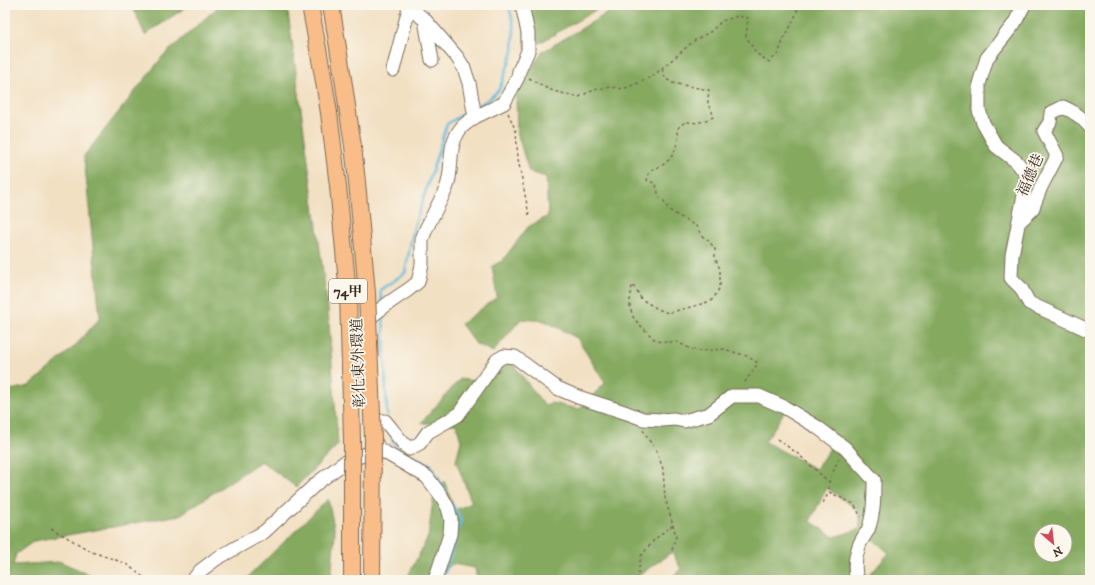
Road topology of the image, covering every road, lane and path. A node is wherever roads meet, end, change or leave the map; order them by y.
1 (310, 5) edge
2 (319, 5) edge
3 (331, 5) edge
4 (339, 5) edge
5 (522, 5) edge
6 (799, 5) edge
7 (1024, 5) edge
8 (408, 6) edge
9 (425, 20) junction
10 (432, 60) dead end
11 (662, 69) junction
12 (393, 70) dead end
13 (519, 70) junction
14 (504, 103) junction
15 (475, 118) junction
16 (1090, 127) edge
17 (529, 215) dead end
18 (1018, 223) junction
19 (390, 302) junction
20 (1090, 331) edge
21 (738, 396) junction
22 (644, 419) junction
23 (376, 421) junction
24 (777, 439) dead end
25 (845, 448) junction
26 (379, 449) junction
27 (829, 481) junction
28 (829, 492) junction
29 (823, 503) dead end
30 (673, 525) junction
31 (51, 528) dead end
32 (868, 530) junction
33 (672, 550) dead end
34 (147, 580) edge
35 (193, 580) edge
36 (352, 580) edge
37 (361, 580) edge
38 (372, 580) edge
39 (381, 580) edge
40 (435, 580) edge
41 (637, 580) edge
42 (857, 580) edge

1 - 36 main road, 74甲, bridge
2 - 37 main road, 彰化東外環道 / 74甲
3 - 38 main road, 彰化東外環道 / 74甲, bridge
4 - 39 main road, 74甲
5 - 13 street
6 - 11 path
7 - 18 street
8 - 9 street
8 - 12 street
9 - 10 street
9 - 15 street
11 - 13 path
11 - 21 path
13 - 14 street
14 - 15 street
14 - 17 path
15 - 19 street
16 - 18 street, 福德巷
18 - 20 street
19 - 23 street
19 - 26 street
21 - 22 street
21 - 25 street
22 - 23 street
22 - 30 path
23 - 26 street
24 - 27 path
25 - 27 path
25 - 32 street
26 - 35 street
26 - 40 street
27 - 28 path
28 - 29 path
28 - 32 path
30 - 33 path
30 - 41 path
31 - 34 path
32 - 42 street

